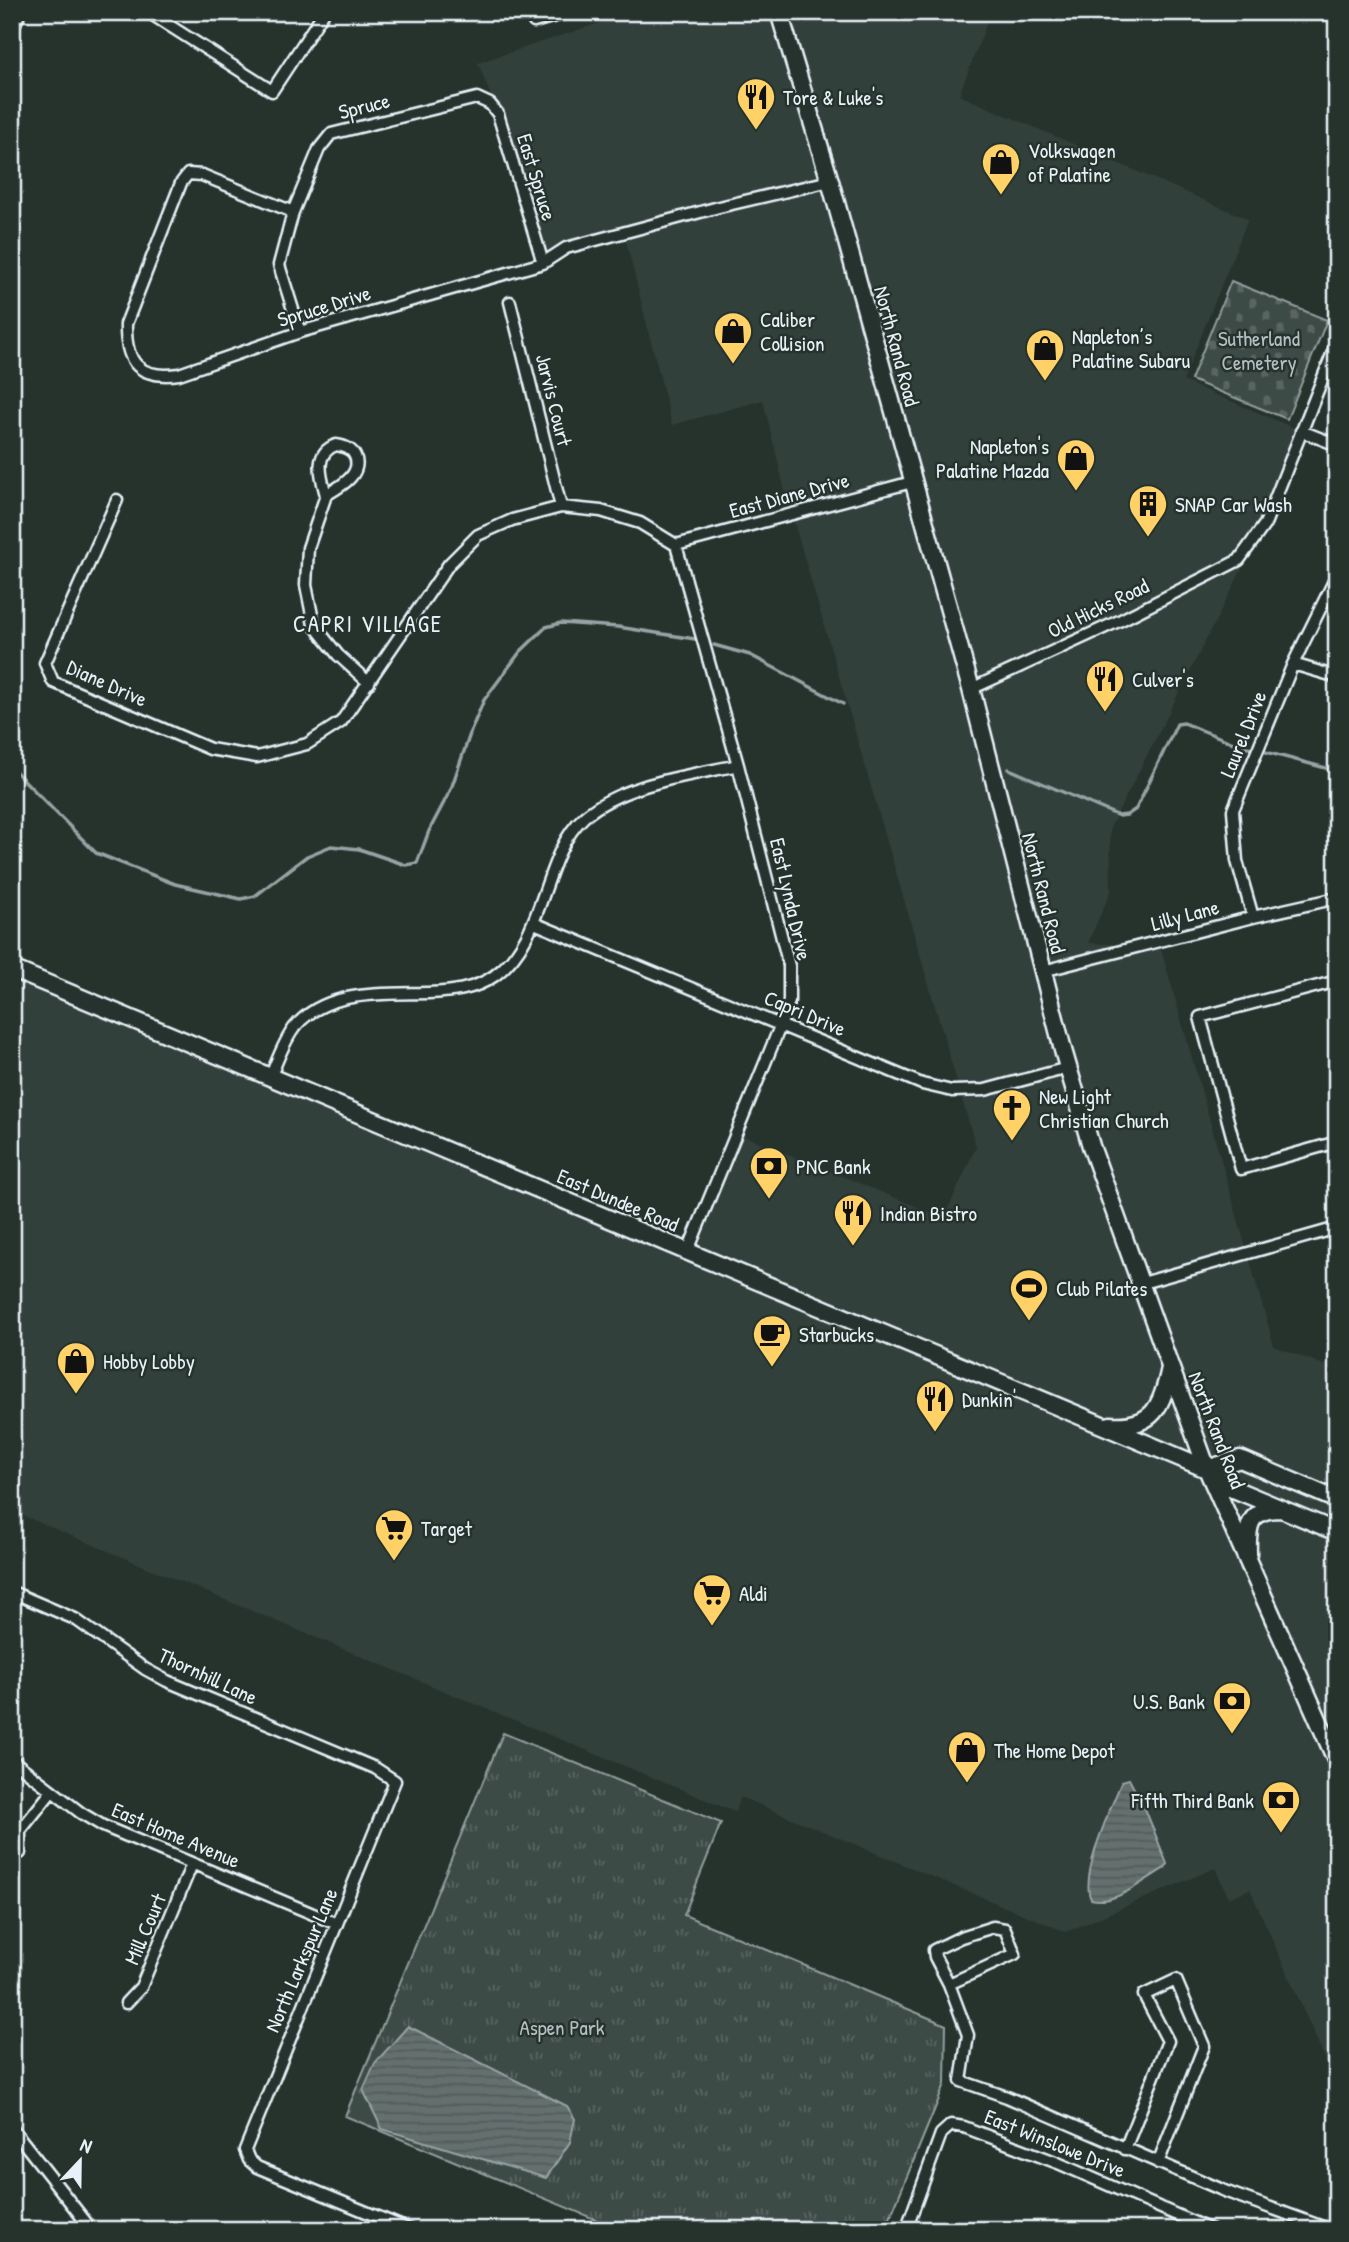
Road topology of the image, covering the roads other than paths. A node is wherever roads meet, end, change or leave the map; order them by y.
1 (18, 12) edge
2 (148, 12) edge
3 (324, 12) edge
4 (530, 12) edge
5 (570, 12) edge
6 (779, 12) edge
7 (12, 25) edge
8 (491, 104) joint
9 (830, 181) junction
10 (293, 212) junction
11 (543, 263) junction
12 (510, 302) dead end
13 (300, 332) junction
14 (1337, 342) edge
15 (1301, 430) junction
16 (1337, 445) edge
17 (912, 482) junction
18 (326, 495) junction
19 (117, 500) dead end
20 (561, 507) junction
21 (676, 545) junction
22 (1337, 575) edge
23 (1293, 664) junction
24 (1337, 677) edge
25 (369, 683) junction
26 (971, 689) junction
27 (738, 765) junction
28 (1337, 898) edge
29 (1253, 916) junction
30 (534, 923) junction
31 (12, 969) edge
32 (1043, 971) junction
33 (1337, 981) edge
34 (781, 1024) junction
35 (1068, 1068) junction
36 (271, 1076) junction
37 (1337, 1143) edge
38 (1337, 1228) edge
39 (687, 1253) junction
40 (1139, 1284) junction
41 (1170, 1368) junction
42 (1096, 1423) junction
43 (1207, 1469) junction
44 (1337, 1500) edge
45 (1282, 1509) junction
46 (1337, 1532) edge
47 (1248, 1560) junction
48 (12, 1592) edge
49 (12, 1760) edge
50 (1337, 1762) edge
51 (395, 1781) joint
52 (52, 1791) junction
53 (20, 1853) dead end
54 (192, 1864) junction
55 (337, 1924) junction
56 (949, 1984) junction
57 (126, 2003) dead end
58 (12, 2128) edge
59 (1125, 2149) junction
60 (1158, 2163) junction
61 (1337, 2226) edge
62 (405, 2229) edge
63 (92, 2230) edge
64 (906, 2230) edge
65 (1211, 2230) edge
66 (1331, 2230) edge

1 - 7 main road
2 - 3 street
4 - 5 street
6 - 9 main road, North Rand Road
8 - 10 street, Spruce
8 - 11 street, East Spruce
9 - 11 street, Spruce Drive
9 - 17 main road, North Rand Road
10 - 13 street
10 - 13 street, Spruce Drive
11 - 13 street, Spruce Drive
12 - 20 street, Jarvis Court
14 - 15 street
15 - 16 street
15 - 26 street, Old Hicks Road
17 - 21 street, East Diane Drive
17 - 26 main road, North Rand Road
18 - 18 street
18 - 25 street
19 - 25 street, Diane Drive
20 - 21 street
20 - 25 street
21 - 27 street, East Lynda Drive
22 - 23 street, Laurel Drive
23 - 24 street
23 - 29 street, Laurel Drive
26 - 32 main road, North Rand Road
27 - 30 street
27 - 34 street, East Lynda Drive
28 - 29 street, Lilly Lane
29 - 32 street, Lilly Lane
30 - 34 street, Capri Drive
30 - 36 street
31 - 36 main road, East Dundee Road
32 - 35 main road, North Rand Road
33 - 37 street
34 - 35 street, Capri Drive
34 - 39 street, East Lynda Drive
35 - 40 main road, North Rand Road
36 - 39 main road, East Dundee Road
38 - 40 street
39 - 42 main road, East Dundee Road
40 - 41 main road, North Rand Road
41 - 42 main road
41 - 43 main road, North Rand Road
42 - 43 main road, East Dundee Road
43 - 44 main road
43 - 45 main road, East Dundee Road
43 - 47 main road, North Rand Road
45 - 46 main road, East Dundee Road
45 - 47 main road
47 - 50 main road, North Rand Road
48 - 51 street, Thornhill Lane
49 - 52 street, East Home Avenue
51 - 55 street, North Larkspur Lane
52 - 53 street
52 - 54 street, East Home Avenue
54 - 55 street, East Home Avenue
54 - 57 street, Mill Court
55 - 62 street, North Larkspur Lane
56 - 56 street
56 - 59 street, East Winslowe Drive
58 - 63 street
59 - 60 street, East Winslowe Drive
59 - 60 street, East Winslowe Drive
60 - 66 street, East Winslowe Drive
61 - 66 street
64 - 65 street, East Winslowe Drive

